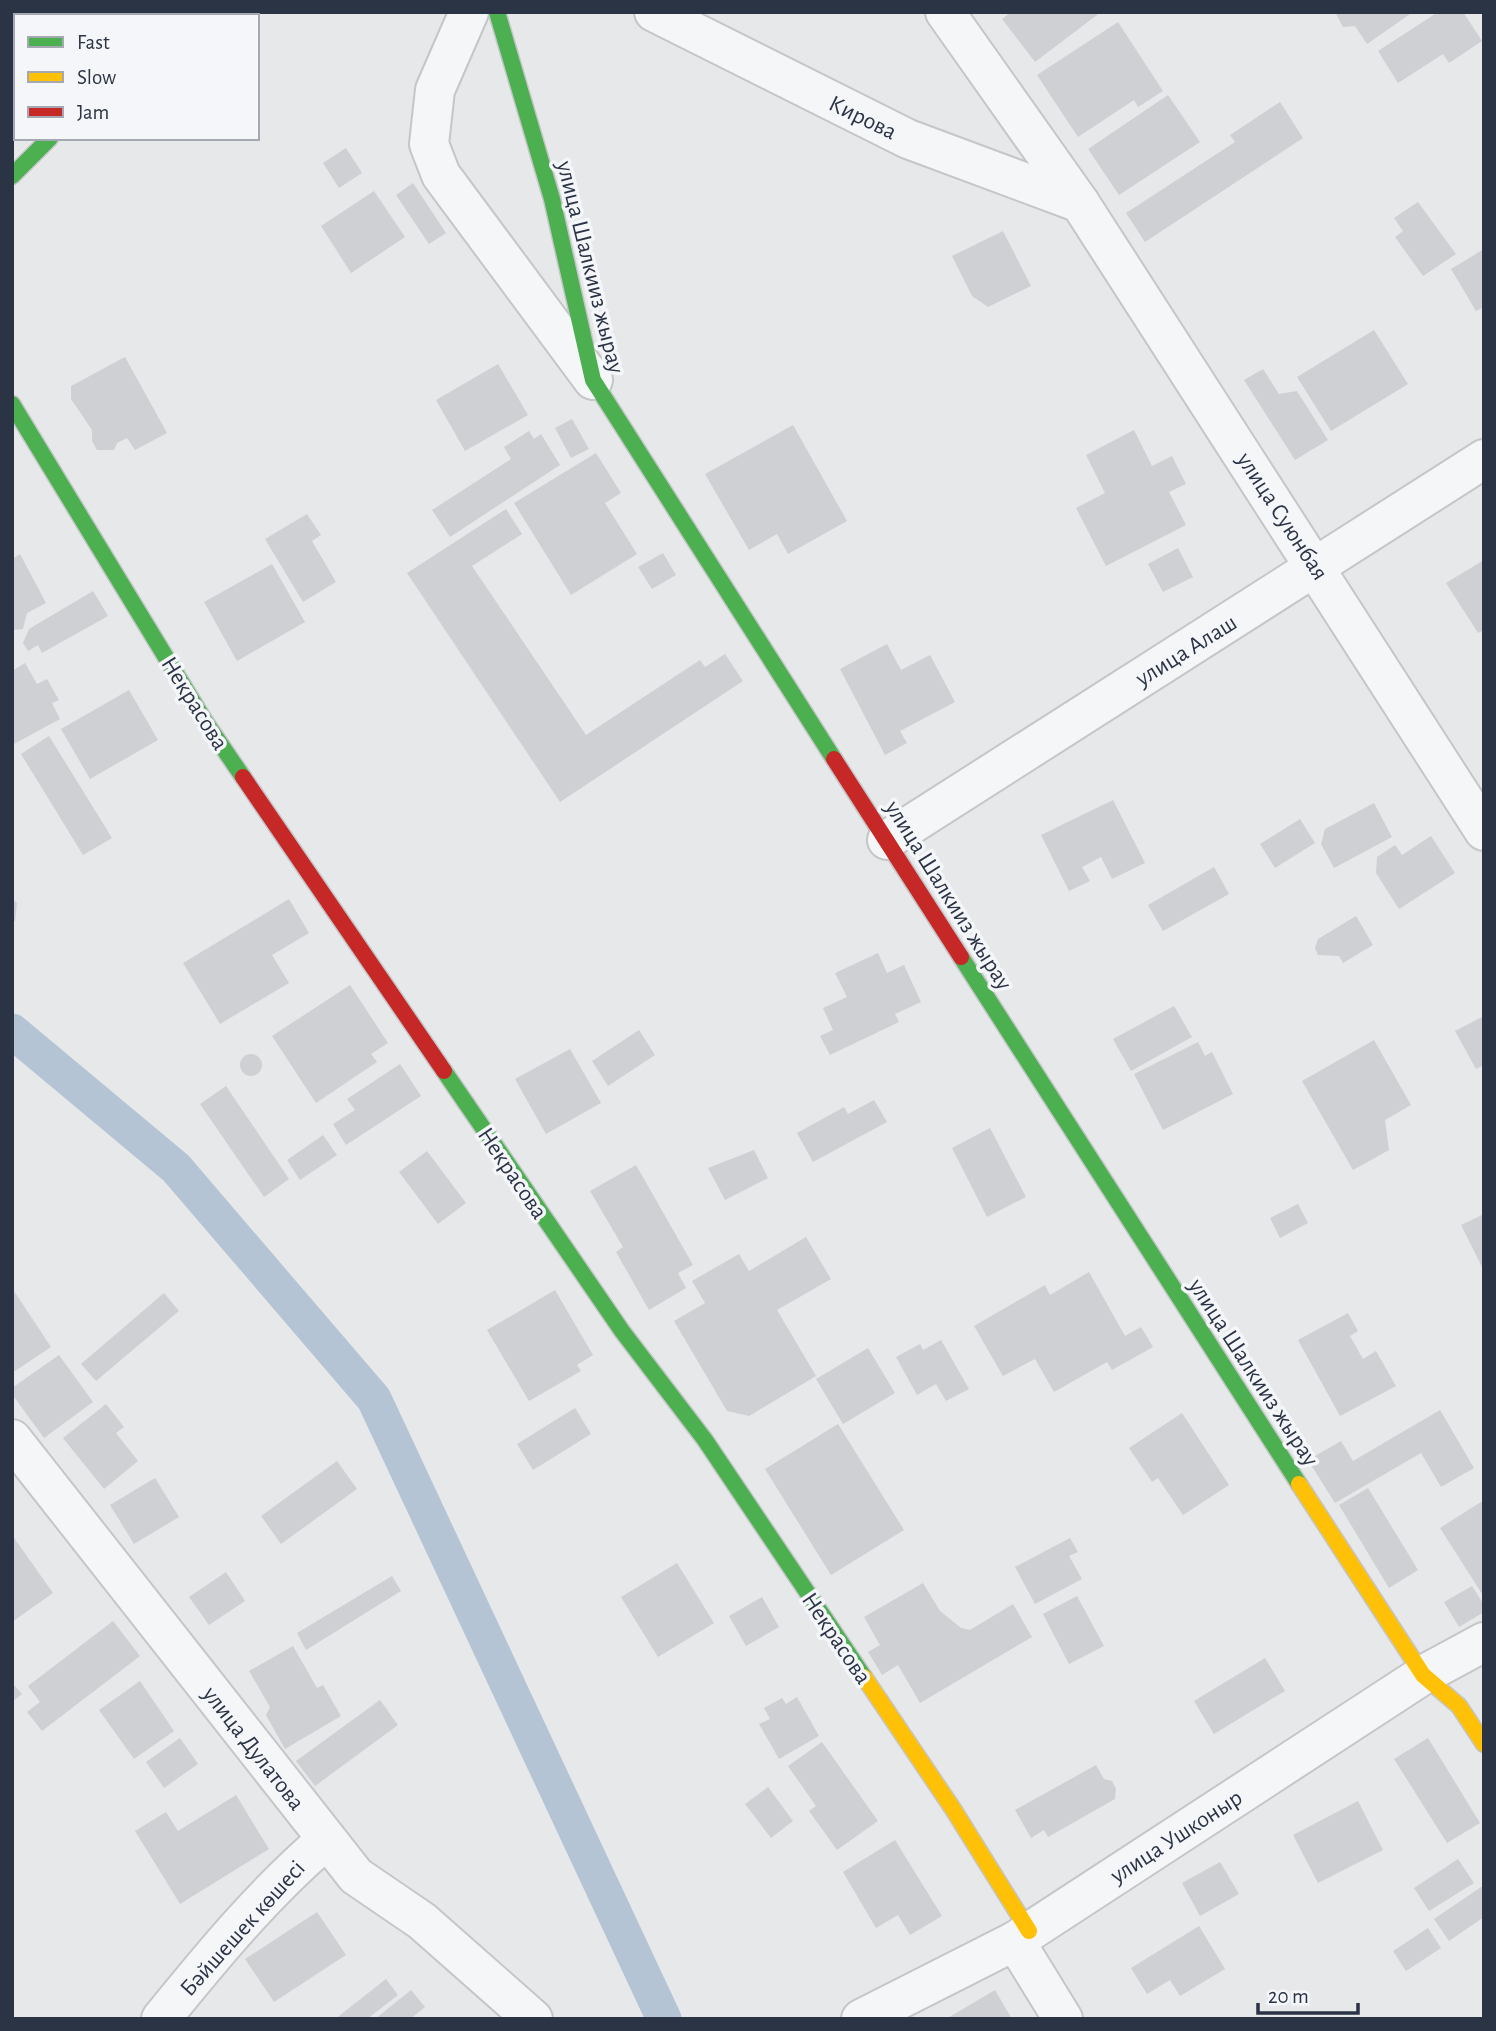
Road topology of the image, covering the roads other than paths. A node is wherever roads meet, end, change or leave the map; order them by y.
1 (469, 12) edge
2 (497, 12) edge
3 (654, 12) edge
4 (945, 12) edge
5 (48, 140) edge
6 (12, 176) edge
7 (1080, 203) junction
8 (593, 380) junction
9 (12, 404) edge
10 (1484, 459) edge
11 (1316, 568) junction
12 (1484, 831) edge
13 (887, 840) junction
14 (12, 1439) edge
15 (1484, 1642) edge
16 (1423, 1675) junction
17 (1484, 1744) edge
18 (326, 1840) junction
19 (1022, 1936) junction
20 (161, 2019) edge
21 (533, 2019) edge
22 (861, 2019) edge
23 (1063, 2019) edge

1 - 8 street
2 - 8 street, улица Шалкииз жырау
3 - 7 street, Кирова
4 - 7 street, улица Суюнбая
5 - 6 street
7 - 11 street, улица Суюнбая
8 - 13 street, улица Шалкииз жырау
9 - 19 street, Некрасова
10 - 11 street, улица Алаш
11 - 12 street, улица Суюнбая
11 - 13 street, улица Алаш
13 - 16 street, улица Шалкииз жырау
14 - 18 street, улица Дулатова
15 - 16 street, улица Ушконыр
16 - 17 street, улица Шалкииз жырау
16 - 19 street, улица Ушконыр
18 - 20 street, Бәйшешек көшесі
18 - 21 street, улица Дулатова
19 - 22 street, улица Ушконыр
19 - 23 street, Некрасова

